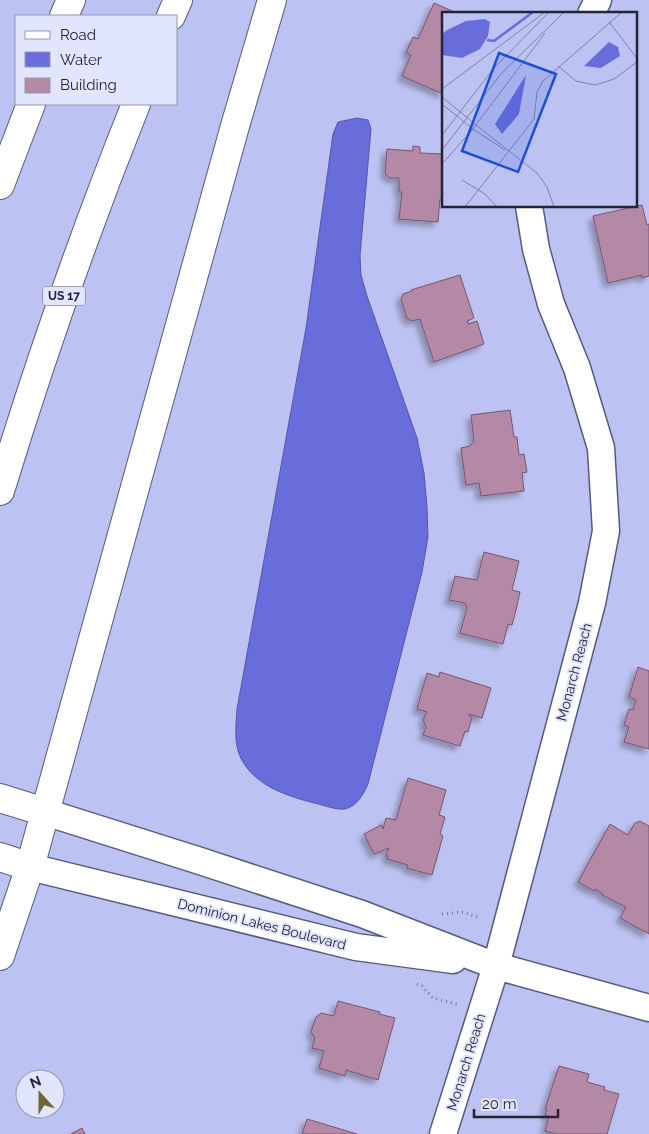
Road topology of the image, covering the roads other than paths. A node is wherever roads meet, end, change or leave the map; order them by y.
1 (71, 0) edge
2 (178, 0) edge
3 (272, 0) edge
4 (598, 0) edge
5 (592, 12) edge
6 (64, 15) edge
7 (171, 15) edge
8 (31, 105) edge
9 (136, 105) edge
10 (0, 185) edge
11 (529, 208) edge
12 (0, 491) edge
13 (0, 798) edge
14 (45, 812) junction
15 (0, 857) edge
16 (30, 867) junction
17 (0, 956) edge
18 (496, 966) junction
19 (649, 1008) edge
20 (443, 1134) edge

1 - 6 main road
2 - 7 main road
3 - 14 main road
4 - 5 street
8 - 10 main road
9 - 12 main road, US 17
11 - 18 street, Monarch Reach
13 - 14 main road
14 - 16 main road
14 - 18 street, Dominion Lakes Boulevard
15 - 16 main road
16 - 17 main road
16 - 18 street, Dominion Lakes Boulevard
18 - 19 street, Dominion Lakes Boulevard
18 - 20 street, Monarch Reach

